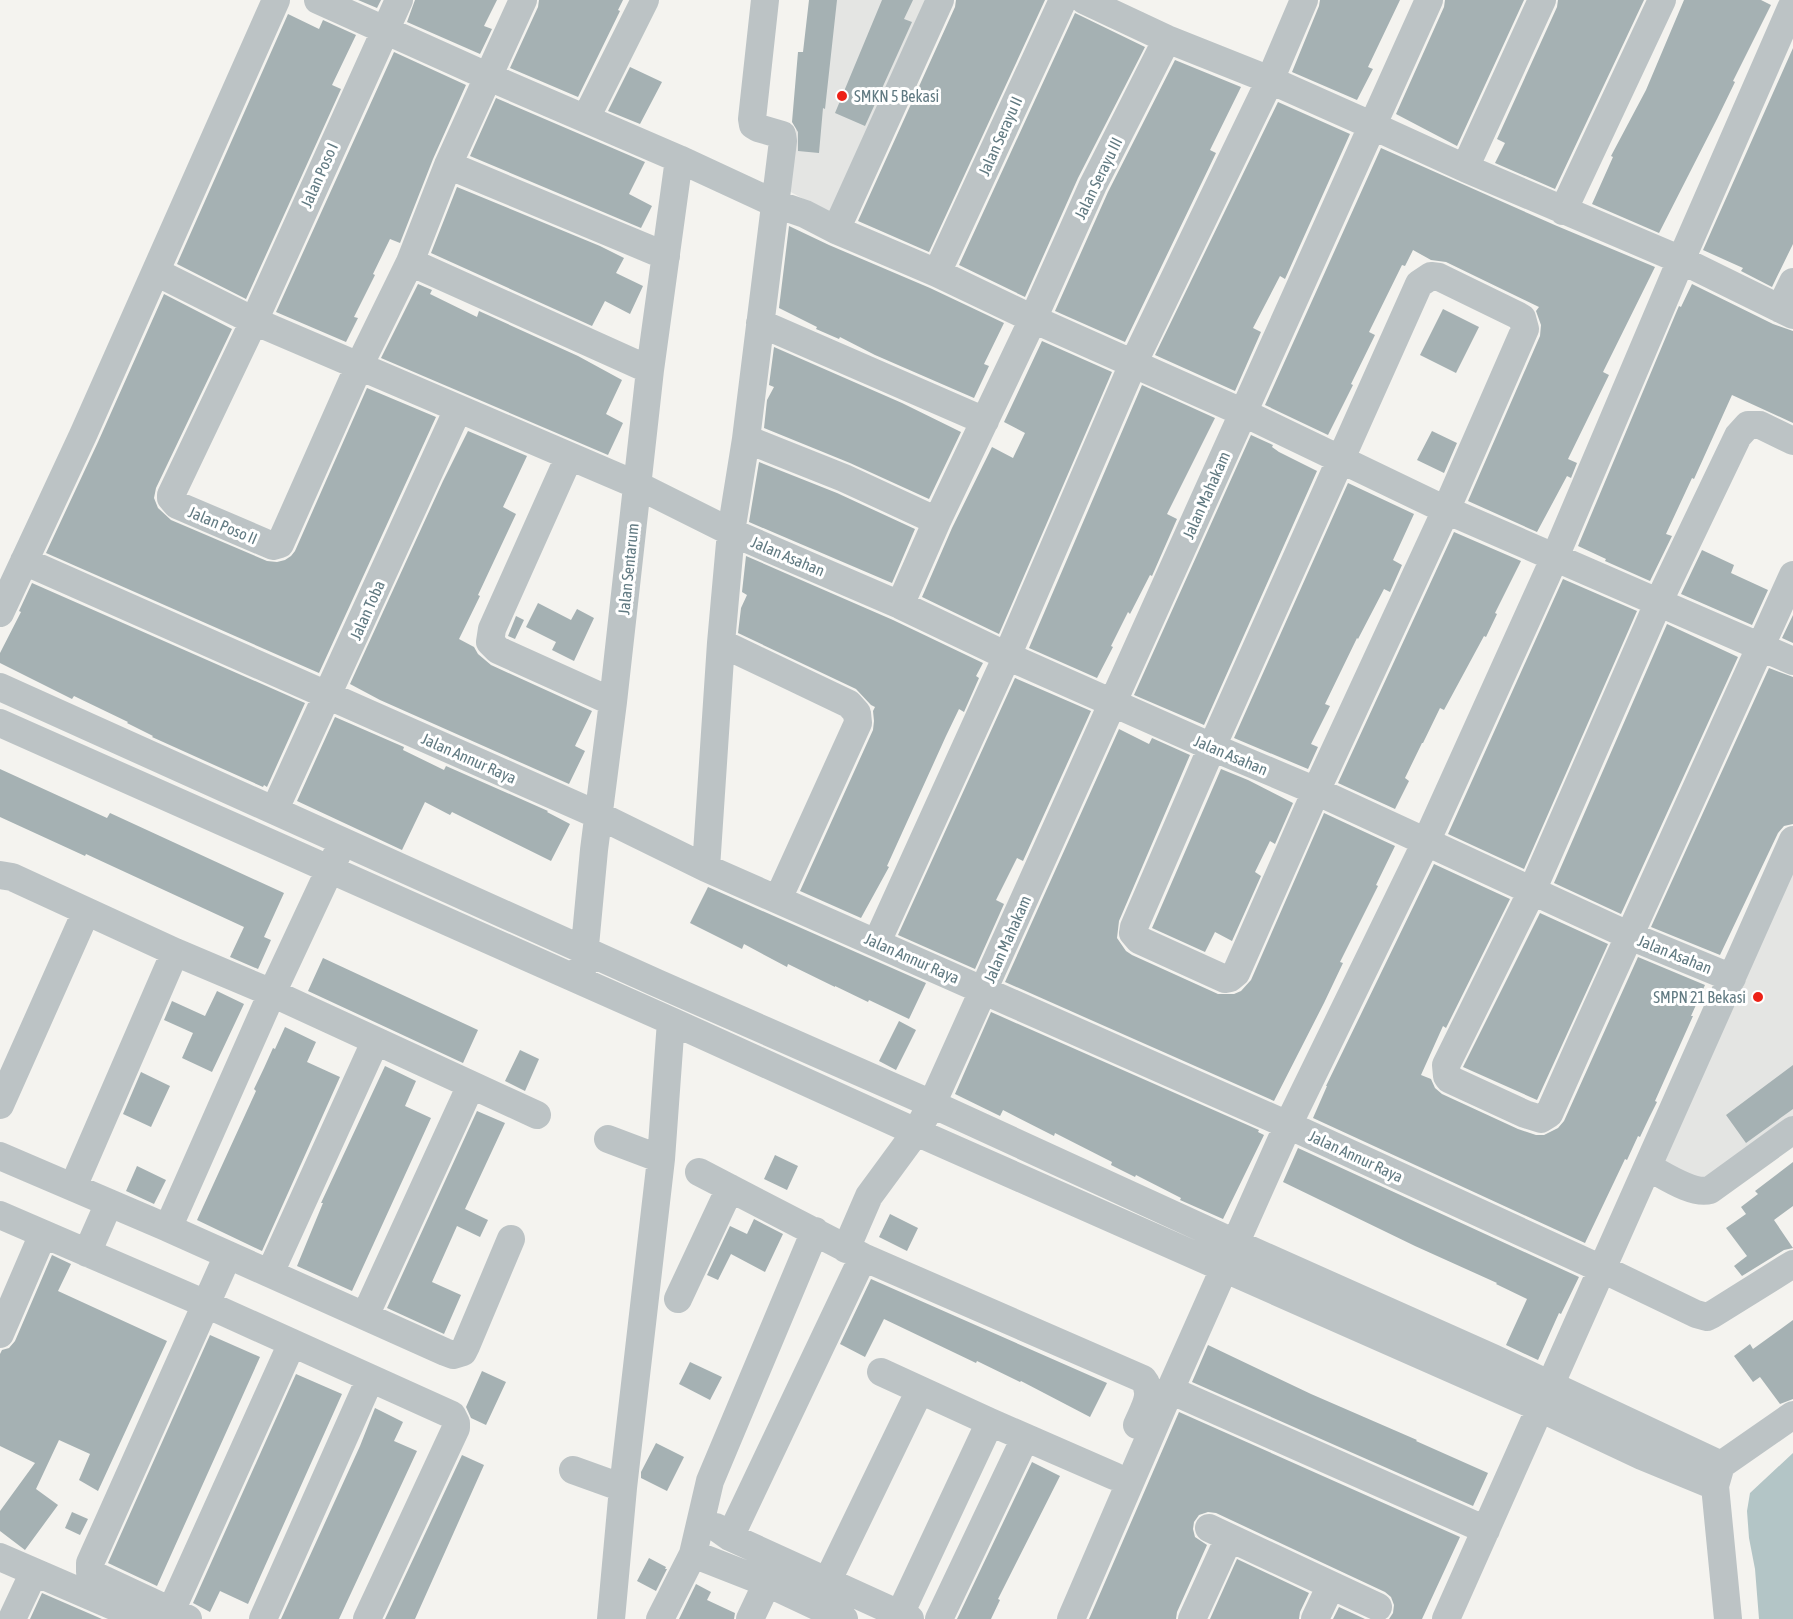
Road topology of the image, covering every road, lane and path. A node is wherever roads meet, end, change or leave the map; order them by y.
1 (276, 0) edge
2 (318, 0) edge
3 (399, 0) edge
4 (523, 0) edge
5 (645, 0) edge
6 (765, 0) edge
7 (940, 0) edge
8 (1064, 0) edge
9 (1084, 0) edge
10 (1304, 0) edge
11 (1429, 0) edge
12 (1542, 0) edge
13 (1662, 0) edge
14 (1786, 6) edge
15 (385, 30) junction
16 (1167, 39) junction
17 (489, 77) junction
18 (1270, 80) junction
19 (586, 118) junction
20 (1371, 124) junction
21 (679, 159) junction
22 (448, 165) junction
23 (1465, 168) junction
24 (776, 204) junction
25 (1563, 211) junction
26 (836, 230) junction
27 (666, 255) junction
28 (1681, 260) junction
29 (410, 261) junction
30 (156, 272) junction
31 (937, 273) junction
32 (1793, 282) edge
33 (1786, 312) edge
34 (1033, 319) junction
35 (254, 321) junction
36 (760, 323) junction
37 (1133, 364) junction
38 (359, 366) junction
39 (650, 370) junction
40 (458, 410) junction
41 (1244, 413) junction
42 (985, 420) junction
43 (746, 439) junction
44 (1793, 441) edge
45 (569, 457) junction
46 (1342, 460) junction
47 (637, 486) junction
48 (1446, 510) junction
49 (937, 521) junction
50 (731, 532) junction
51 (1556, 557) junction
52 (24, 561) junction
53 (1793, 575) edge
54 (1659, 601) junction
55 (900, 605) junction
56 (0, 614) edge
57 (721, 643) junction
58 (1760, 645) junction
59 (1007, 656) junction
60 (1793, 661) edge
61 (0, 687) edge
62 (328, 696) junction
63 (613, 702) junction
64 (1112, 703) junction
65 (0, 723) edge
66 (1212, 747) junction
67 (1316, 791) junction
68 (275, 809) junction
69 (598, 815) junction
70 (342, 842) junction
71 (1426, 842) junction
72 (1790, 855) edge
73 (706, 868) junction
74 (330, 869) junction
75 (0, 875) edge
76 (1532, 891) junction
77 (778, 899) junction
78 (86, 912) junction
79 (1630, 936) junction
80 (877, 942) junction
81 (584, 949) junction
82 (175, 952) junction
83 (1732, 978) junction
84 (582, 981) junction
85 (984, 991) junction
86 (272, 993) junction
87 (672, 1021) junction
88 (375, 1042) junction
89 (471, 1085) junction
90 (932, 1104) junction
91 (0, 1105) edge
92 (537, 1115) dead end
93 (1288, 1125) junction
94 (1793, 1130) edge
95 (916, 1132) junction
96 (608, 1139) dead end
97 (0, 1156) edge
98 (660, 1159) junction
99 (1648, 1167) junction
100 (699, 1172) dead end
101 (73, 1187) junction
102 (730, 1188) junction
103 (109, 1203) junction
104 (0, 1215) edge
105 (168, 1228) junction
106 (815, 1231) junction
107 (43, 1234) junction
108 (511, 1239) dead end
109 (87, 1253) junction
110 (854, 1253) junction
111 (228, 1255) junction
112 (1229, 1256) junction
113 (1793, 1264) edge
114 (1602, 1269) junction
115 (270, 1273) junction
116 (678, 1299) dead end
117 (206, 1304) junction
118 (365, 1316) junction
119 (0, 1334) edge
120 (292, 1342) junction
121 (881, 1372) dead end
122 (370, 1379) junction
123 (1170, 1389) junction
124 (920, 1390) junction
125 (1545, 1396) junction
126 (1793, 1415) edge
127 (990, 1422) junction
128 (1024, 1438) junction
129 (573, 1470) dead end
130 (1114, 1476) junction
131 (1718, 1476) junction
132 (623, 1488) junction
133 (702, 1512) junction
134 (1486, 1530) junction
135 (730, 1537) junction
136 (693, 1554) junction
137 (0, 1557) edge
138 (34, 1572) junction
139 (826, 1582) junction
140 (767, 1584) junction
141 (1331, 1585) junction
142 (1378, 1607) dead end
143 (100, 1610) edge
144 (168, 1616) edge
145 (905, 1617) edge
146 (839, 1618) edge
147 (12, 1619) edge
148 (262, 1619) edge
149 (367, 1619) edge
150 (611, 1619) edge
151 (660, 1619) edge
152 (750, 1619) edge
153 (939, 1619) edge
154 (1051, 1619) edge
155 (1071, 1619) edge
156 (1192, 1619) edge
157 (1315, 1619) edge
158 (1446, 1619) edge
159 (1728, 1619) edge

1 - 30 street
2 - 15 street
3 - 15 street, Jalan Poso I
4 - 17 street
5 - 19 street
6 - 24 street
7 - 26 street
8 - 31 street, Jalan Serayu II
9 - 16 street
10 - 18 street
11 - 20 street, Jalan Mahakam
12 - 23 street
13 - 25 street
14 - 28 street
15 - 17 street
15 - 35 street, Jalan Poso I
16 - 18 street
16 - 34 street, Jalan Serayu III
17 - 19 street
17 - 22 street
18 - 20 street
18 - 37 street
19 - 21 street
20 - 23 street
20 - 41 street, Jalan Mahakam
21 - 24 street
21 - 27 street, Jalan Sentarum
22 - 27 street
22 - 29 street
23 - 25 street
24 - 26 street
24 - 36 street
25 - 28 street
26 - 31 street
27 - 39 street, Jalan Sentarum
28 - 33 street
28 - 51 street
29 - 38 street
29 - 39 street
30 - 35 street, Jalan Asahan
30 - 52 street
31 - 34 street
32 - 33 street
34 - 37 street
34 - 42 street, Jalan Serayu III
35 - 38 street, Jalan Asahan
35 - 38 street, Jalan Poso II
36 - 42 street
36 - 43 street
37 - 41 street
37 - 59 street
38 - 40 street, Jalan Asahan
39 - 47 street, Jalan Sentarum
40 - 45 street, Jalan Asahan
40 - 62 street, Jalan Toba
41 - 46 street
41 - 64 street, Jalan Mahakam
42 - 49 street, Jalan Serayu III
43 - 49 street
43 - 50 street
44 - 54 street
45 - 47 street, Jalan Asahan
45 - 63 street
46 - 48 street
46 - 48 street
46 - 66 street
47 - 50 street, Jalan Asahan
47 - 63 street, Jalan Sentarum
48 - 51 street
48 - 67 street
49 - 55 street, Jalan Serayu III
50 - 55 street, Jalan Asahan
50 - 57 street
51 - 54 street
51 - 71 street
52 - 56 street
52 - 62 street, Jalan Annur Raya
53 - 58 street
54 - 58 street
54 - 76 street
55 - 59 street, Jalan Asahan
57 - 73 street
57 - 77 street
58 - 60 street
58 - 79 street
59 - 64 street, Jalan Asahan
59 - 80 street
61 - 68 street
62 - 68 street, Jalan Toba
62 - 69 street, Jalan Annur Raya
63 - 69 street, Jalan Sentarum
64 - 66 street, Jalan Asahan
64 - 85 street, Jalan Mahakam
65 - 74 street
66 - 67 street, Jalan Asahan
66 - 67 street
67 - 71 street, Jalan Asahan
68 - 70 street
69 - 73 street, Jalan Annur Raya
69 - 81 street, Jalan Sentarum
70 - 74 street
70 - 81 street
71 - 76 street, Jalan Asahan
71 - 93 street
72 - 83 street
73 - 77 street, Jalan Annur Raya
74 - 84 street
74 - 86 street
75 - 78 street
76 - 79 street, Jalan Asahan
76 - 79 street
77 - 80 street, Jalan Annur Raya
78 - 82 street
78 - 91 street
79 - 83 street, Jalan Asahan
80 - 85 street, Jalan Annur Raya
81 - 84 street, Jalan Sentarum
81 - 90 street
82 - 86 street
82 - 101 street
83 - 99 street
84 - 87 street
85 - 90 street, Jalan Mahakam
85 - 93 street, Jalan Annur Raya
86 - 88 street
86 - 105 street
87 - 95 street
87 - 98 street
88 - 89 street
88 - 115 street
89 - 92 street
89 - 118 street
90 - 95 street, Jalan Mahakam
90 - 112 street
93 - 112 street
93 - 114 street, Jalan Annur Raya
94 - 99 street
95 - 110 street, Jalan Mahakam
95 - 112 street
96 - 98 street
97 - 101 street
98 - 132 street
99 - 114 street
100 - 102 street
101 - 103 street
102 - 106 street
102 - 116 street
103 - 105 street
103 - 109 street
104 - 107 street
105 - 111 street
106 - 110 street
106 - 133 street
107 - 109 street
107 - 119 street
108 - 118 street
109 - 117 street
110 - 130 street
110 - 135 street, Jalan Mahakam
111 - 115 street
111 - 117 street
112 - 123 street
112 - 125 street
113 - 114 street, Jalan Annur Raya
114 - 125 street
115 - 118 street
117 - 120 street
117 - 144 street
120 - 122 street
120 - 144 street
121 - 124 street
122 - 148 street
122 - 149 street
123 - 134 street
123 - 155 street
124 - 127 street
124 - 139 street
125 - 131 street
125 - 134 street
126 - 131 street
127 - 128 street
127 - 145 street
128 - 130 street
128 - 153 street
129 - 132 street
130 - 154 street
131 - 159 street
132 - 150 street
133 - 135 street
133 - 136 street
134 - 158 street
135 - 139 street
136 - 140 street
136 - 151 street
137 - 138 street
138 - 143 street
138 - 147 street
139 - 145 street
140 - 146 street
140 - 152 street
141 - 142 street
141 - 156 street
141 - 157 street
143 - 144 street

